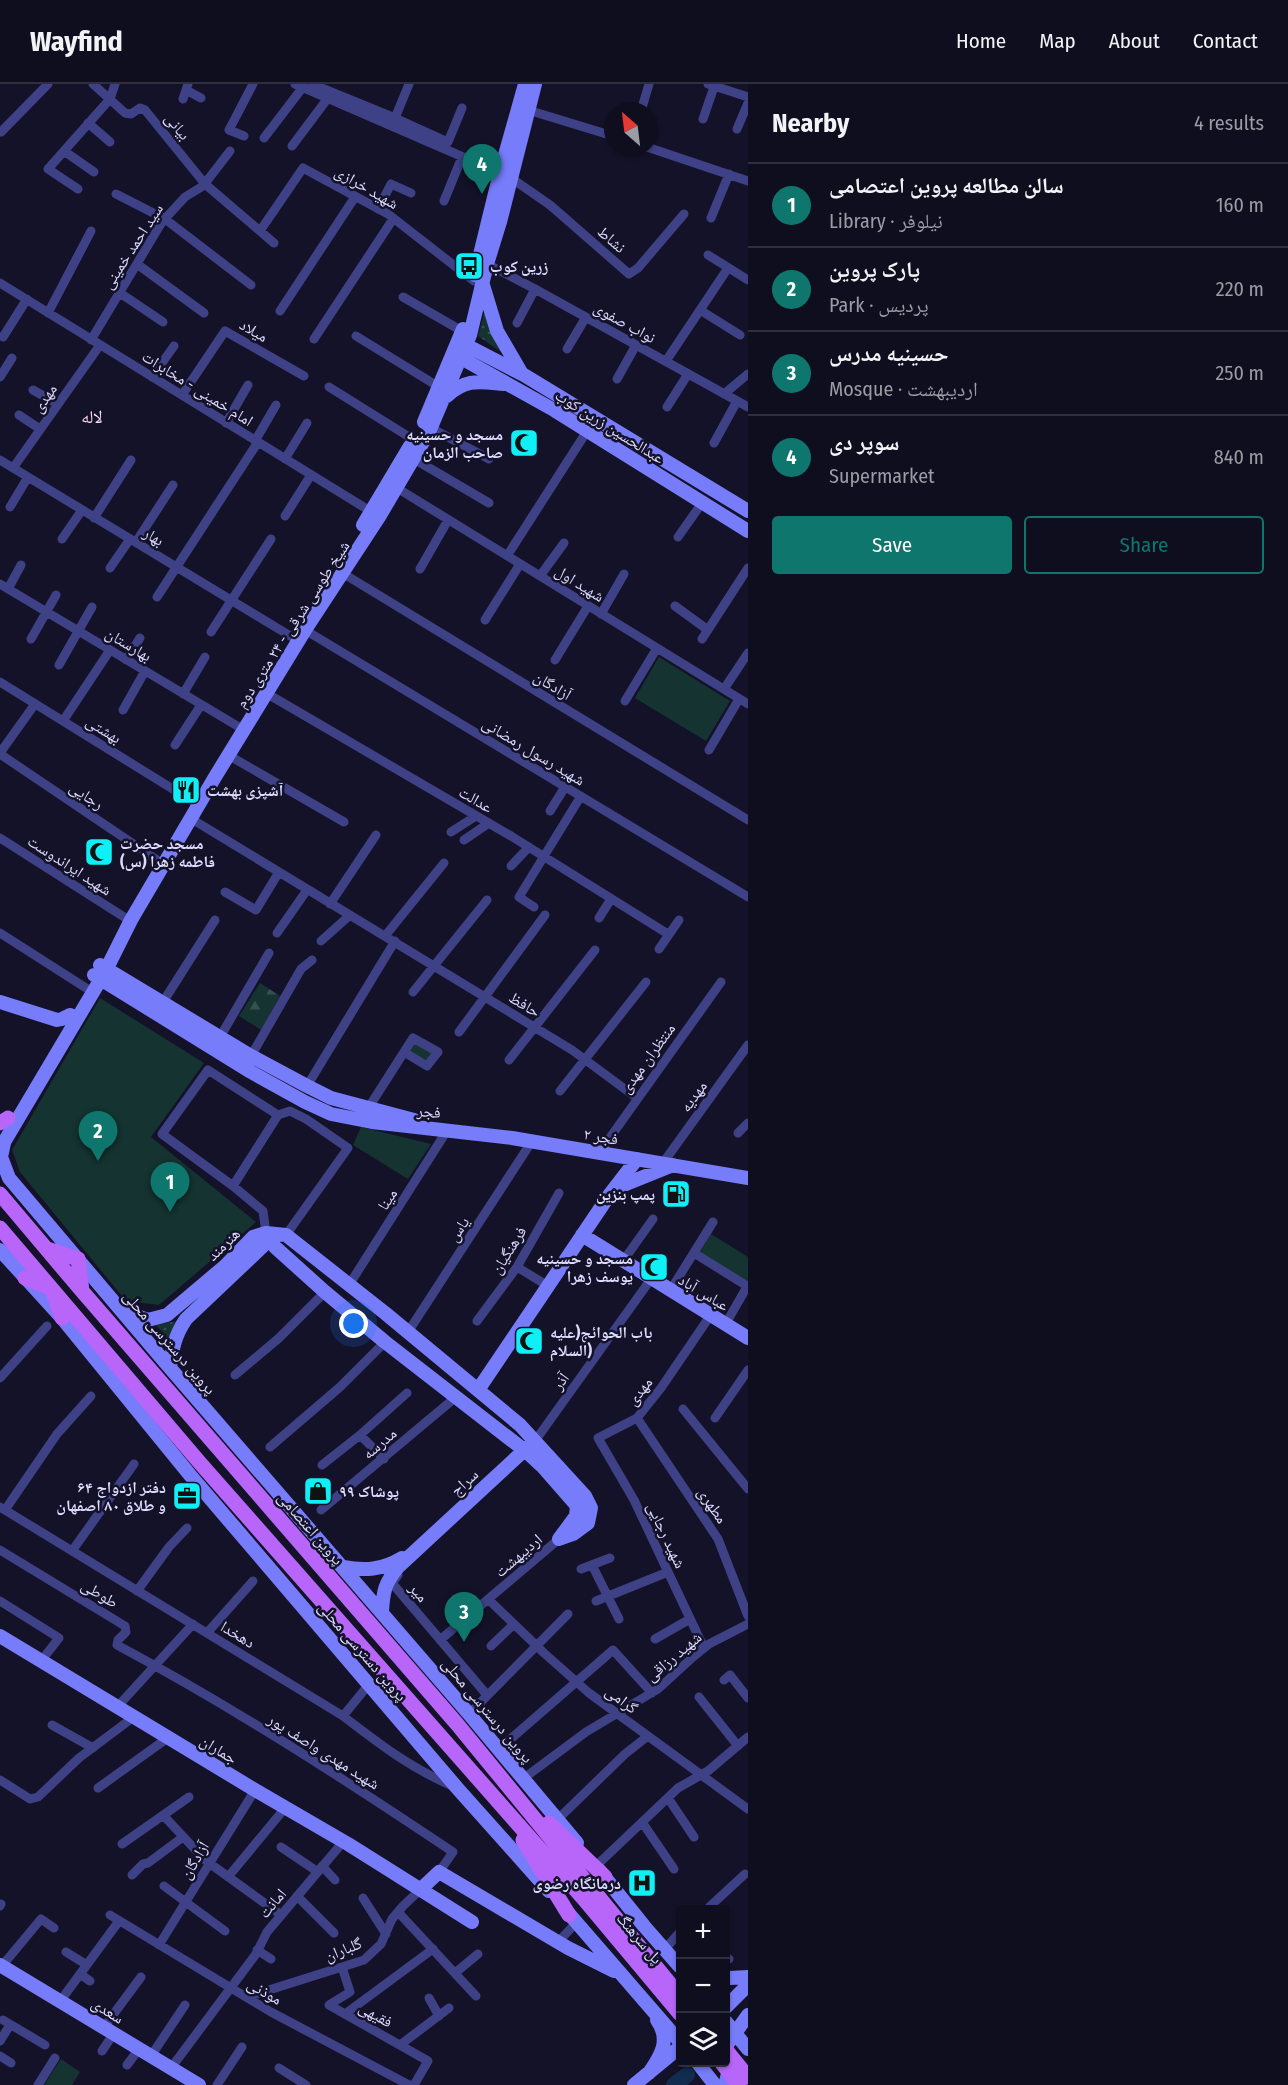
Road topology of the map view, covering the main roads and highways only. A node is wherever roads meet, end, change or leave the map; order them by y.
1 (525, 84) edge
2 (535, 84) edge
3 (505, 176) junction
4 (478, 282) junction
5 (460, 346) junction
6 (528, 378) junction
7 (509, 384) junction
8 (442, 392) junction
9 (524, 393) junction
10 (748, 511) edge
11 (375, 515) junction
12 (748, 531) edge
13 (241, 728) junction
14 (117, 950) junction
15 (100, 972) junction
16 (123, 985) junction
17 (87, 995) junction
18 (0, 1002) edge
19 (64, 1017) junction
20 (448, 1129) junction
21 (2, 1133) edge
22 (599, 1153) junction
23 (637, 1159) junction
24 (668, 1164) junction
25 (748, 1178) edge
26 (0, 1194) edge
27 (610, 1194) junction
28 (0, 1228) edge
29 (266, 1233) junction
30 (582, 1235) junction
31 (47, 1249) junction
32 (0, 1251) edge
33 (78, 1259) junction
34 (25, 1278) junction
35 (53, 1289) junction
36 (82, 1291) junction
37 (120, 1310) junction
38 (181, 1314) junction
39 (62, 1318) junction
40 (748, 1338) edge
41 (170, 1368) junction
42 (478, 1390) junction
43 (530, 1446) junction
44 (559, 1539) road end
45 (417, 1549) junction
46 (343, 1567) junction
47 (382, 1612) junction
48 (0, 1636) edge
49 (494, 1769) junction
50 (501, 1804) junction
51 (600, 1872) junction
52 (421, 1889) junction
53 (588, 1893) junction
54 (573, 1919) junction
55 (472, 1922) dead end
56 (676, 1960) edge
57 (1, 1965) edge
58 (621, 1975) junction
59 (748, 1977) edge
60 (730, 1978) edge
61 (748, 1985) edge
62 (676, 1990) edge
63 (644, 2001) junction
64 (730, 2002) edge
65 (680, 2013) edge
66 (748, 2014) edge
67 (676, 2020) edge
68 (730, 2027) edge
69 (676, 2036) edge
70 (748, 2049) edge
71 (676, 2051) edge
72 (730, 2053) edge
73 (748, 2066) edge
74 (700, 2067) edge
75 (714, 2067) edge
76 (725, 2067) edge
77 (649, 2073) junction
78 (176, 2076) edge
79 (748, 2077) edge
80 (708, 2082) edge
81 (198, 2085) edge
82 (634, 2085) edge
83 (726, 2085) edge
84 (739, 2085) edge

1 - 3 main road, شیخ طوسی شرقی - ۲۴ متری دوم
2 - 3 main road, شیخ طوسی شرقی - ۲۴ متری دوم
3 - 4 main road, شیخ طوسی شرقی - ۲۴ متری دوم
3 - 4 main road, شیخ طوسی شرقی - ۲۴ متری دوم
4 - 5 main road, شیخ طوسی شرقی - ۲۴ متری دوم
4 - 6 main road
5 - 6 main road, عبدالحسین زرین کوب
5 - 7 main road, عبدالحسین زرین کوب
5 - 8 main road, شیخ طوسی شرقی - ۲۴ متری دوم
6 - 9 main road
6 - 10 main road, عبدالحسین زرین کوب
7 - 8 main road
7 - 9 main road, عبدالحسین زرین کوب
8 - 11 main road, شیخ طوسی شرقی - ۲۴ متری دوم
8 - 11 main road, شیخ طوسی شرقی - ۲۴ متری دوم
9 - 12 main road, عبدالحسین زرین کوب
11 - 13 main road, شیخ طوسی شرقی - ۲۴ متری دوم
11 - 13 main road, شیخ طوسی شرقی - ۲۴ متری دوم
13 - 14 main road, شیخ طوسی شرقی - ۲۴ متری دوم
13 - 15 main road, شیخ طوسی شرقی - ۲۴ متری دوم
14 - 15 main road, شیخ طوسی شرقی - ۲۴ متری دوم
14 - 16 main road
15 - 16 main road, فجر
15 - 17 main road, شیخ طوسی شرقی - ۲۴ متری دوم
16 - 17 main road
16 - 20 main road, فجر
16 - 20 main road, فجر
17 - 19 main road, شیخ طوسی شرقی - ۲۴ متری دوم
17 - 21 main road, شیخ طوسی شرقی - ۲۴ متری دوم
18 - 19 main road
19 - 21 main road, شیخ طوسی شرقی - ۲۴ متری دوم
20 - 22 main road, فجر ۲
21 - 33 main road, پروین درسترسی محلی
22 - 23 main road, فجر ۲
22 - 27 main road
23 - 24 main road, فجر ۲
23 - 27 main road
24 - 25 main road, فجر ۲
24 - 27 main road
26 - 31 main road, پروین اعتصامی
27 - 30 main road
28 - 35 main road
29 - 38 main road, هنرمند
29 - 42 main road
29 - 43 main road
30 - 40 main road, عباس آباد
30 - 42 main road
31 - 33 main road
31 - 36 main road, پروین اعتصامی
32 - 34 main road, پروین دسترسی محلی
33 - 36 main road
33 - 37 main road, پروین درسترسی محلی
34 - 35 main road
34 - 39 main road, پروین دسترسی محلی
35 - 39 main road
35 - 50 main road
36 - 49 main road, پروین اعتصامی
37 - 38 main road, هنرمند
37 - 41 main road, پروین درسترسی محلی
38 - 41 main road, هنرمند
39 - 54 main road, پروین دسترسی محلی
41 - 46 main road, پروین درسترسی محلی
42 - 43 main road
43 - 44 main road
43 - 45 main road, سراج
45 - 46 main road, سراج
45 - 47 main road, سراج
46 - 47 main road, پروین درسترسی محلی
47 - 51 main road, پروین درسترسی محلی
48 - 52 main road, جماران
49 - 51 main road
49 - 53 main road, پروین اعتصامی
50 - 53 main road, پل سرهنگ
50 - 54 main road
51 - 56 main road, پروین درسترسی محلی
52 - 55 main road, جماران
52 - 58 main road
53 - 62 main road, پل سرهنگ
53 - 65 main road, پل سرهنگ
54 - 58 main road, پروین دسترسی محلی
57 - 78 main road, سعدی
58 - 63 main road, پروین دسترسی محلی
59 - 60 main road
61 - 64 main road
63 - 67 main road
63 - 69 main road, پروین دسترسی محلی
63 - 77 main road
64 - 66 main road
66 - 68 main road
68 - 70 main road
71 - 77 main road
72 - 79 main road, bridge
73 - 83 main road
74 - 80 main road
75 - 80 main road
76 - 84 main road, bridge
77 - 82 main road
78 - 81 main road, سعدی

